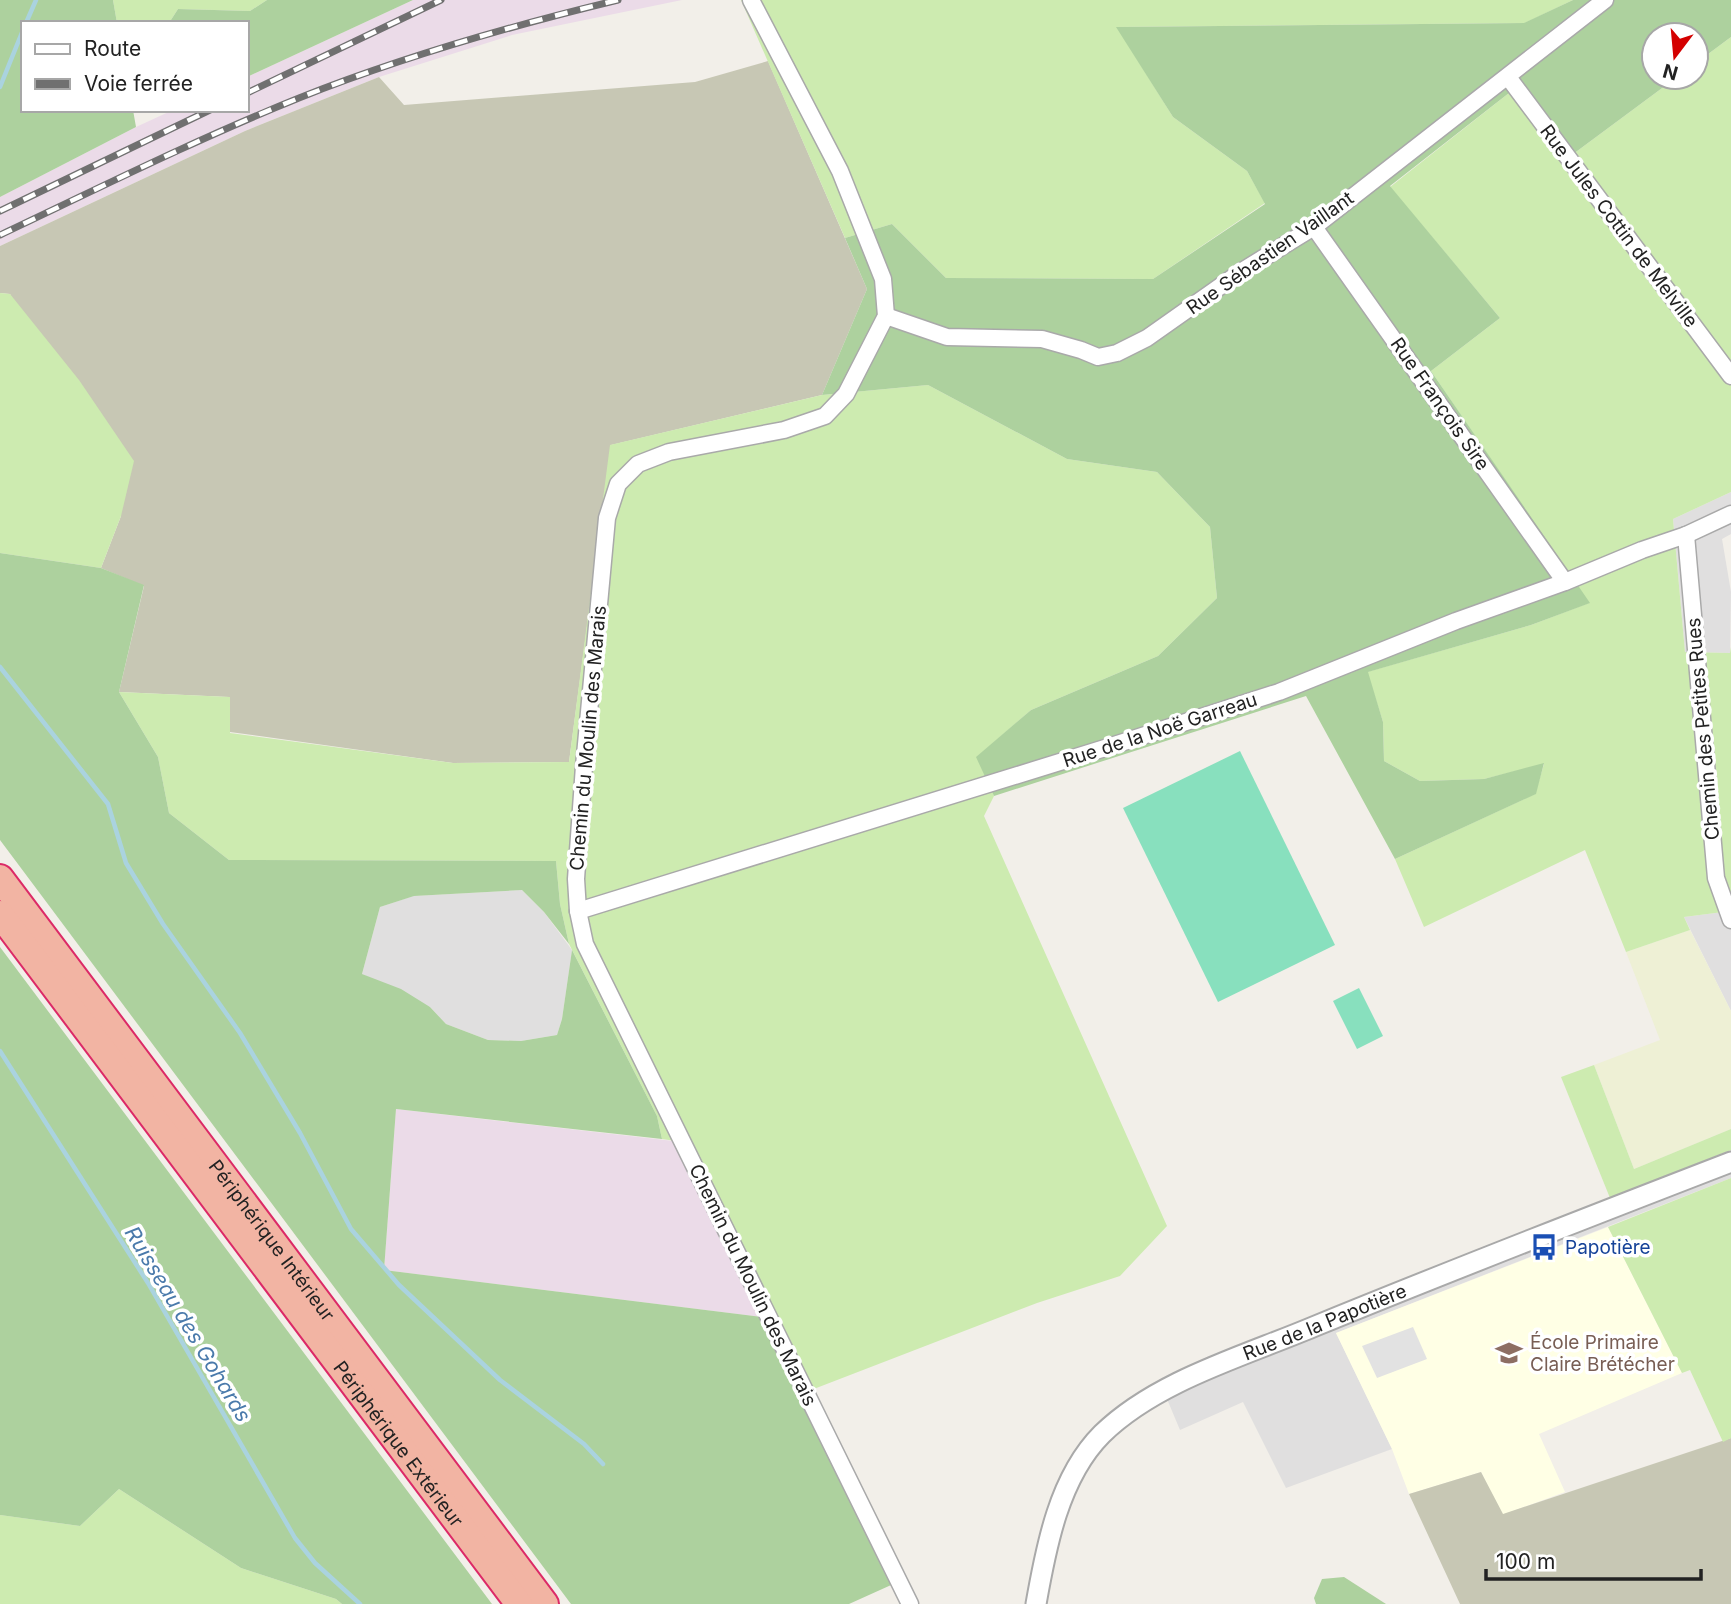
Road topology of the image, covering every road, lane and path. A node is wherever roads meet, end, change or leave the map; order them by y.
1 (751, 0) edge
2 (1605, 0) edge
3 (1508, 77) junction
4 (1314, 227) junction
5 (887, 316) junction
6 (1731, 376) edge
7 (1731, 514) edge
8 (1686, 535) junction
9 (1565, 582) junction
10 (0, 878) edge
11 (578, 911) junction
12 (0, 914) edge
13 (1731, 920) edge
14 (1731, 1162) edge
15 (519, 1604) edge
16 (545, 1604) edge
17 (910, 1604) edge
18 (1036, 1604) edge

1 - 5 street
2 - 3 street, Rue Sébastien Vaillant
3 - 4 street, Rue Sébastien Vaillant
3 - 6 street, Rue Jules Cottin de Melville
4 - 5 street, Rue Sébastien Vaillant
4 - 9 street, Rue François Sire
5 - 11 street, Chemin du Moulin des Marais
7 - 8 street, Rue de la Noë Garreau
8 - 9 street, Rue de la Noë Garreau
8 - 13 street, Chemin des Petites Rues
9 - 11 street, Rue de la Noë Garreau
10 - 16 highway, Périphérique Intérieur
11 - 17 street, Chemin du Moulin des Marais
12 - 15 highway, Périphérique Extérieur
14 - 18 street, Rue de la Papotière

